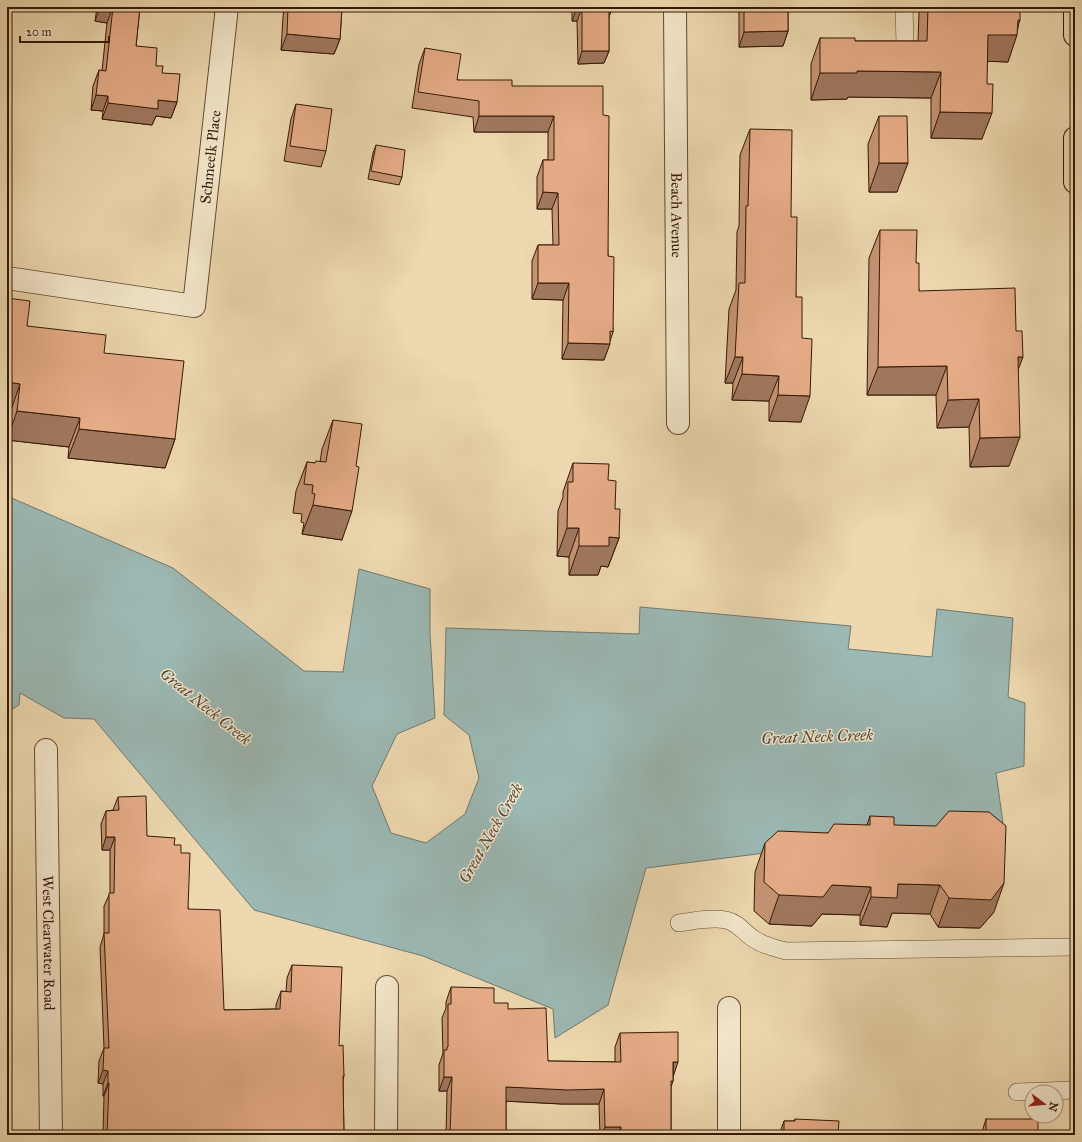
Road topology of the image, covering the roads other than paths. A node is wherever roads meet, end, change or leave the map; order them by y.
1 (227, 7) edge
2 (675, 7) edge
3 (904, 7) edge
4 (1075, 7) edge
5 (1075, 25) edge
6 (1075, 35) edge
7 (905, 45) edge
8 (1075, 138) edge
9 (1075, 160) edge
10 (1075, 182) edge
11 (7, 278) edge
12 (678, 423) dead end
13 (46, 750) dead end
14 (679, 923) dead end
15 (1075, 946) edge
16 (387, 987) dead end
17 (729, 1008) dead end
18 (1075, 1090) edge
19 (1017, 1092) dead end
20 (51, 1135) edge
21 (386, 1135) edge
22 (729, 1135) edge

1 - 11 street, Schmeelk Place
2 - 12 street, Beach Avenue
3 - 7 lane
4 - 5 main road
5 - 6 main road
8 - 9 main road
9 - 10 main road
13 - 20 street, West Clearwater Road
14 - 15 lane
16 - 21 street
17 - 22 street
18 - 19 lane

